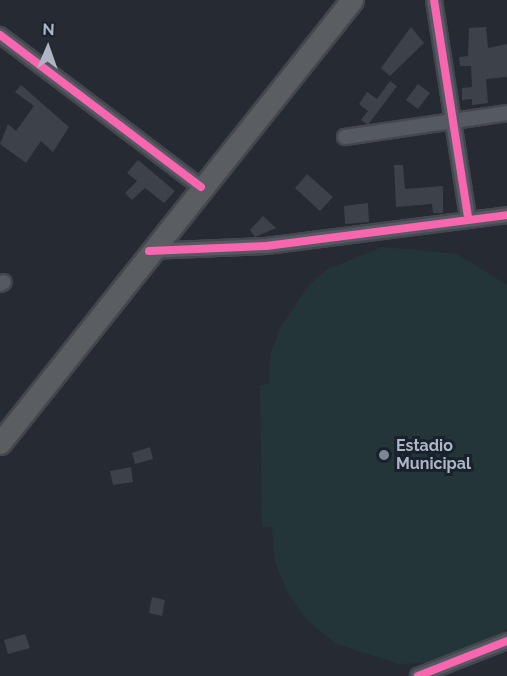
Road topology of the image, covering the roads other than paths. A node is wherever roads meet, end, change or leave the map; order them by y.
1 (352, 0) edge
2 (434, 0) edge
3 (0, 35) edge
4 (507, 113) edge
5 (453, 120) junction
6 (345, 137) dead end
7 (201, 187) junction
8 (507, 215) edge
9 (468, 218) junction
10 (149, 251) junction
11 (0, 443) edge
12 (507, 641) edge
13 (418, 676) edge

1 - 7 highway
2 - 5 street
3 - 7 street
4 - 5 street
5 - 6 street
5 - 9 street
7 - 10 highway
8 - 9 street
9 - 10 street
10 - 11 highway
12 - 13 street

